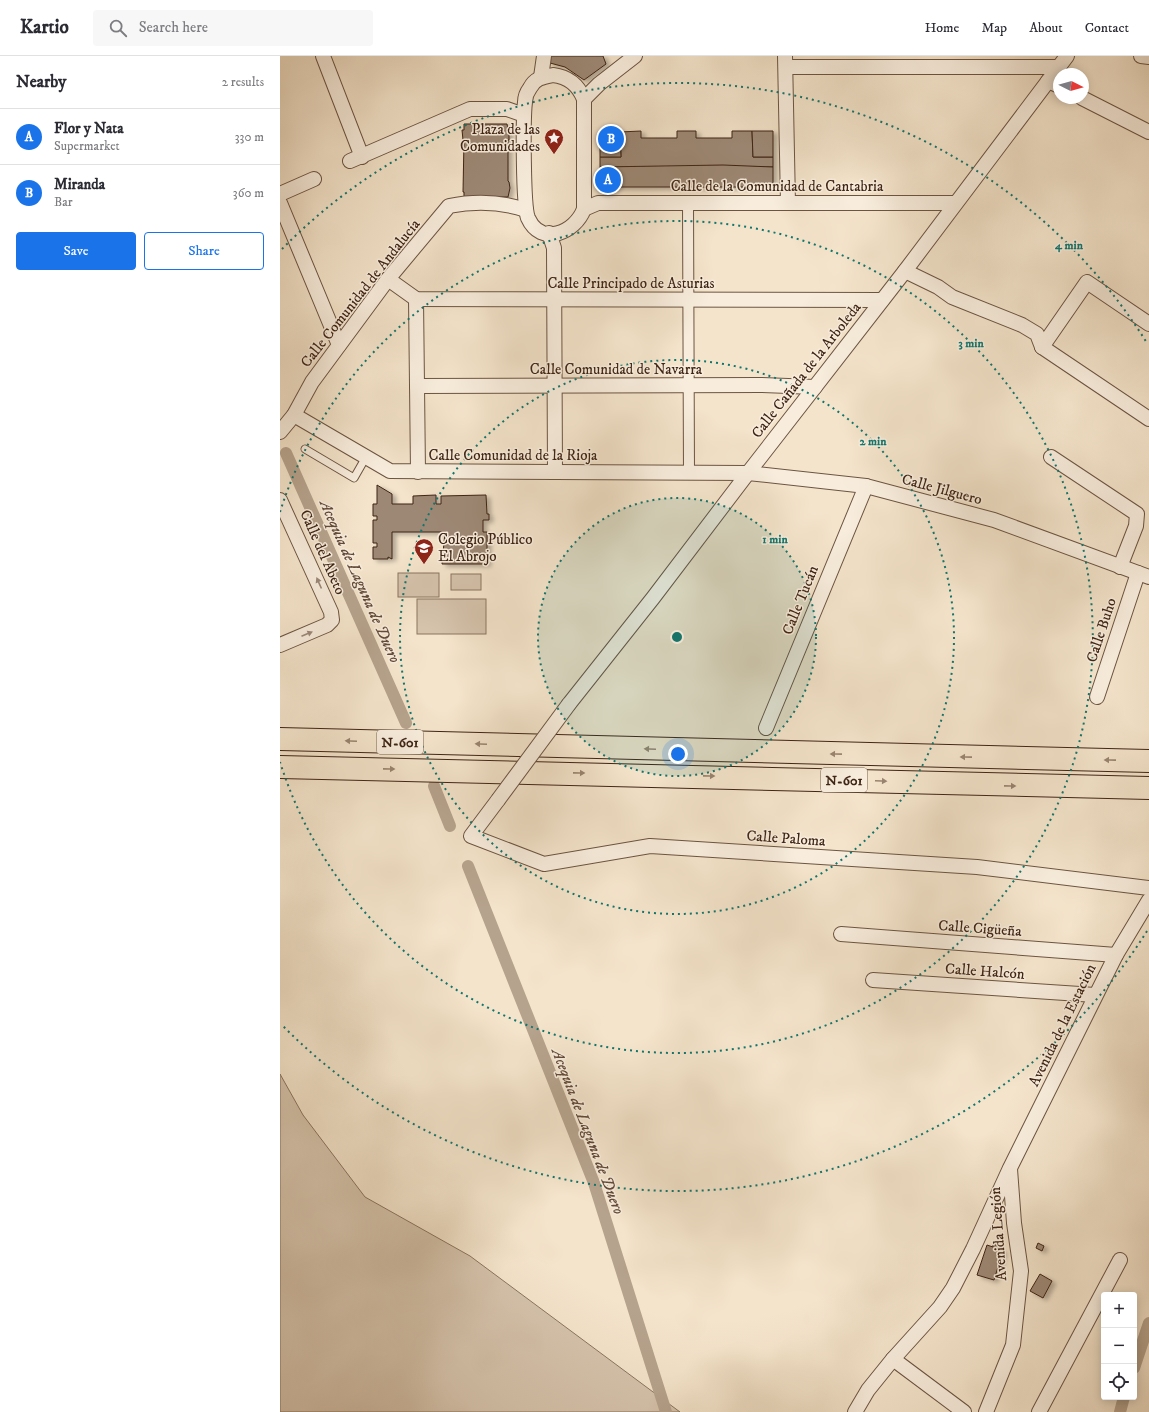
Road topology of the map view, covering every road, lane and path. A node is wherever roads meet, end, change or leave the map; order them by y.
1 (323, 56) edge
2 (635, 56) edge
3 (1067, 56) edge
4 (1140, 56) edge
5 (1149, 57) edge
6 (544, 59) edge
7 (785, 62) edge
8 (865, 62) edge
9 (940, 62) edge
10 (1017, 62) edge
11 (1058, 67) joint
12 (547, 76) junction
13 (1053, 84) edge
14 (582, 95) junction
15 (1089, 102) edge
16 (524, 109) junction
17 (1149, 132) edge
18 (314, 179) dead end
19 (280, 194) edge
20 (688, 202) junction
21 (280, 203) edge
22 (788, 203) junction
23 (956, 203) junction
24 (584, 204) junction
25 (525, 205) junction
26 (555, 233) junction
27 (905, 271) junction
28 (388, 279) junction
29 (416, 299) junction
30 (688, 299) junction
31 (555, 300) junction
32 (882, 300) junction
33 (1149, 324) edge
34 (339, 345) junction
35 (1042, 347) junction
36 (417, 386) junction
37 (555, 386) junction
38 (689, 386) junction
39 (815, 387) junction
40 (294, 415) junction
41 (1149, 419) edge
42 (280, 432) edge
43 (305, 449) dead end
44 (366, 457) junction
45 (1051, 457) dead end
46 (418, 472) junction
47 (555, 472) junction
48 (689, 473) junction
49 (748, 473) junction
50 (866, 486) junction
51 (280, 500) edge
52 (1120, 567) junction
53 (1143, 575) edge
54 (280, 645) edge
55 (1097, 698) dead end
56 (766, 728) dead end
57 (280, 739) edge
58 (1149, 761) edge
59 (280, 767) edge
60 (1149, 788) edge
61 (498, 800) joint
62 (1149, 888) edge
63 (1149, 900) edge
64 (841, 934) dead end
65 (1116, 955) junction
66 (873, 980) dead end
67 (1096, 995) junction
68 (1010, 1168) junction
69 (1120, 1260) dead end
70 (893, 1359) junction
71 (855, 1412) edge
72 (964, 1412) edge
73 (986, 1412) edge
74 (1039, 1412) edge

1 - 16 street
2 - 14 street
3 - 11 street, Calle Cañada de la Arboleda
4 - 5 street
6 - 12 street
7 - 8 street
7 - 22 street
8 - 9 street
9 - 10 street
10 - 11 street
12 - 14 street
12 - 16 street
13 - 23 street, Calle Cañada de la Arboleda
14 - 24 street
15 - 17 street
16 - 25 street
18 - 19 street
20 - 22 street, Calle de la Comunidad de Cantabria
20 - 24 street, Calle de la Comunidad de Cantabria
20 - 30 street
21 - 34 street
22 - 23 street, Calle de la Comunidad de Cantabria
23 - 27 street, Calle Cañada de la Arboleda
24 - 26 street
25 - 26 street
25 - 28 street, Calle Comunidad de Andalucía
26 - 31 street
27 - 32 street, Calle Cañada de la Arboleda
27 - 35 street
28 - 29 street
28 - 34 street, Calle Comunidad de Andalucía
29 - 31 street, Calle Principado de Asturias
29 - 36 street
30 - 31 street, Calle Principado de Asturias
30 - 32 street, Calle Principado de Asturias
30 - 38 street
31 - 37 street
32 - 39 street, Calle Cañada de la Arboleda
33 - 35 street
34 - 40 street, Calle Comunidad de Andalucía
35 - 41 street
36 - 37 street, Calle Comunidad de Navarra
36 - 46 street
37 - 38 street, Calle Comunidad de Navarra
37 - 47 street
38 - 39 street, Calle Comunidad de Navarra
38 - 48 street
39 - 49 street, Calle Cañada de la Arboleda
40 - 42 street, Calle Comunidad de Andalucía
40 - 44 street, Calle Comunidad de la Rioja
43 - 44 lane
44 - 46 street, Calle Comunidad de la Rioja
45 - 52 street
46 - 47 street, Calle Comunidad de la Rioja
47 - 48 street, Calle Comunidad de la Rioja
48 - 49 street, Calle Comunidad de la Rioja
49 - 50 street, Calle Jilguero
49 - 61 street, Calle Cañada de la Arboleda, bridge
50 - 52 street, Calle Jilguero
50 - 56 street, Calle Tucán
54 -> 51 street, Calle del Abeto
52 - 53 street, Calle Jilguero
53 - 55 street, Calle Buho
58 -> 57 highway, N-601
59 -> 60 highway, N-601
61 - 62 street, Calle Paloma
63 - 65 street, Avenida de la Estación
64 - 65 street, Calle Cigüeña
65 - 67 street, Avenida de la Estación
66 - 67 street, Calle Halcón
67 - 68 street, Avenida de la Estación
68 - 70 street, Avenida de la Estación
68 - 73 street, Avenida Legión
69 - 74 street
70 - 71 street, Avenida de la Estación
70 - 72 street

